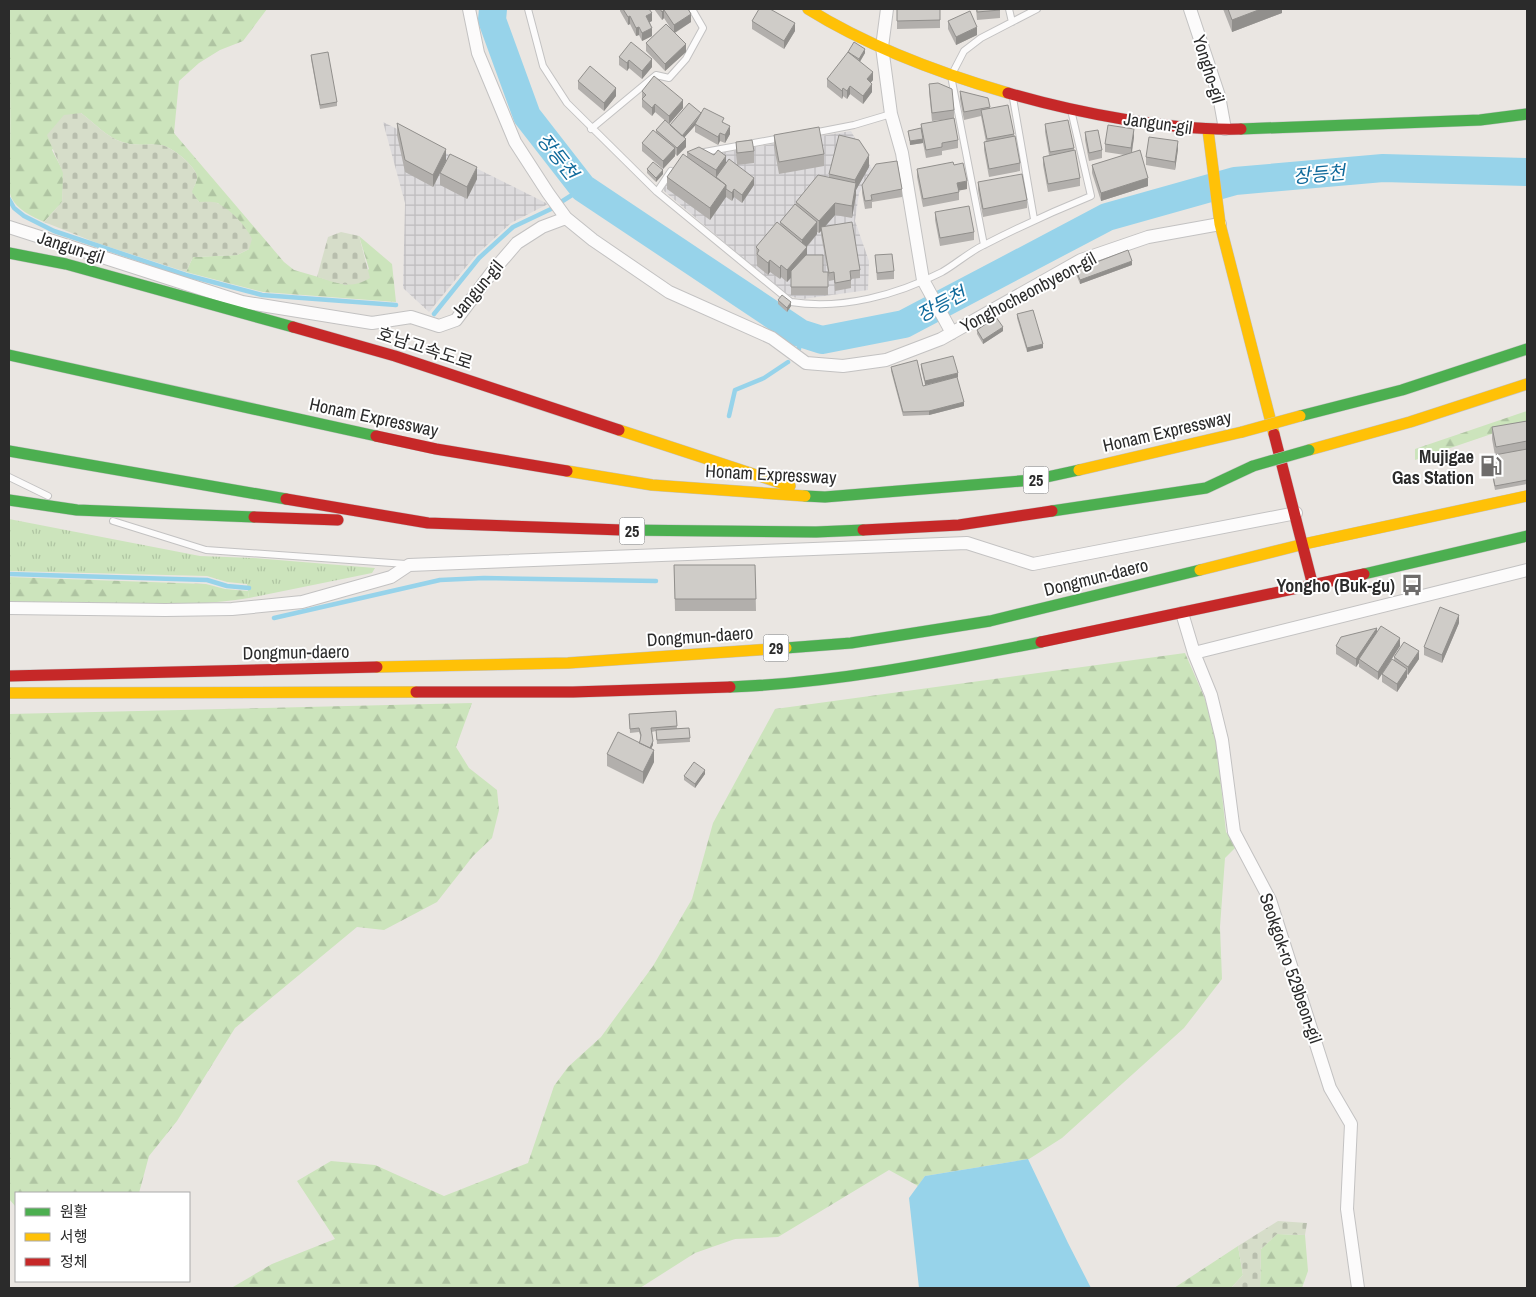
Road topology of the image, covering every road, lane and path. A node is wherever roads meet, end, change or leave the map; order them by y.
1 (470, 9) edge
2 (528, 9) edge
3 (692, 9) edge
4 (808, 9) edge
5 (887, 9) edge
6 (1009, 9) edge
7 (1036, 9) edge
8 (1190, 9) edge
9 (1012, 22) junction
10 (882, 47) junction
11 (951, 76) junction
12 (1012, 94) junction
13 (1071, 108) junction
14 (892, 114) junction
15 (1527, 114) edge
16 (591, 129) junction
17 (1225, 129) junction
18 (807, 134) edge
19 (1209, 135) junction
20 (788, 137) edge
21 (694, 154) edge
22 (674, 167) edge
23 (657, 192) junction
24 (566, 218) junction
25 (1034, 218) junction
26 (1219, 218) junction
27 (9, 227) edge
28 (984, 245) junction
29 (9, 253) edge
30 (925, 285) junction
31 (950, 329) junction
32 (1527, 349) edge
33 (9, 355) edge
34 (1527, 384) edge
35 (9, 450) edge
36 (9, 477) edge
37 (1527, 496) edge
38 (825, 497) junction
39 (9, 500) edge
40 (77, 510) junction
41 (1296, 513) junction
42 (650, 531) junction
43 (1527, 536) edge
44 (1304, 544) junction
45 (409, 565) junction
46 (1527, 570) edge
47 (1314, 586) junction
48 (9, 608) edge
49 (1182, 613) junction
50 (1194, 653) junction
51 (9, 676) edge
52 (9, 693) edge
53 (1358, 1288) edge

1 - 24 street
2 - 16 lane
3 - 16 lane
4 - 10 main road, Jangun-gil
5 - 10 street
6 - 9 lane
7 - 9 lane
8 - 17 street, Yongho-gil
9 - 11 lane
10 - 11 main road, Jangun-gil
10 - 14 street, Yonghocheonbyeon-gil
11 - 12 main road, Jangun-gil
11 - 28 lane
12 - 13 main road, Jangun-gil
12 - 25 lane
13 - 19 main road, Jangun-gil
13 - 25 lane
14 - 18 lane
14 - 30 street, Yonghocheonbyeon-gil
15 - 17 main road, Jangun-gil
16 - 23 lane
17 - 19 main road, Jangun-gil
19 - 26 main road
20 - 21 lane
22 - 23 lane
23 - 30 lane
24 - 27 street, Jangun-gil
24 - 31 street, Yonghocheonbyeon-gil
25 - 28 lane
26 - 31 street, Yonghocheonbyeon-gil
26 - 41 main road
28 - 30 lane
29 - 38 main road, 호남고속도로
30 - 31 street, Yonghocheonbyeon-gil
32 - 38 main road, Honam Expressway / 25, bridge
33 - 38 main road, Honam Expressway / 25
34 - 42 main road, 25, bridge
35 - 42 main road, 25
36 - 40 lane
37 - 44 main road, Dongmun-daero / 29
39 - 40 main road
40 - 42 main road
40 - 45 lane
41 - 44 main road
41 - 45 street
43 - 47 main road, 29
44 - 47 main road
44 - 51 main road, Dongmun-daero / 29
45 - 48 street
46 - 50 street
47 - 49 main road, 29
49 - 50 street, Seokgok-ro 529beon-gil
49 - 52 main road, 29
50 - 53 street, Seokgok-ro 529beon-gil

